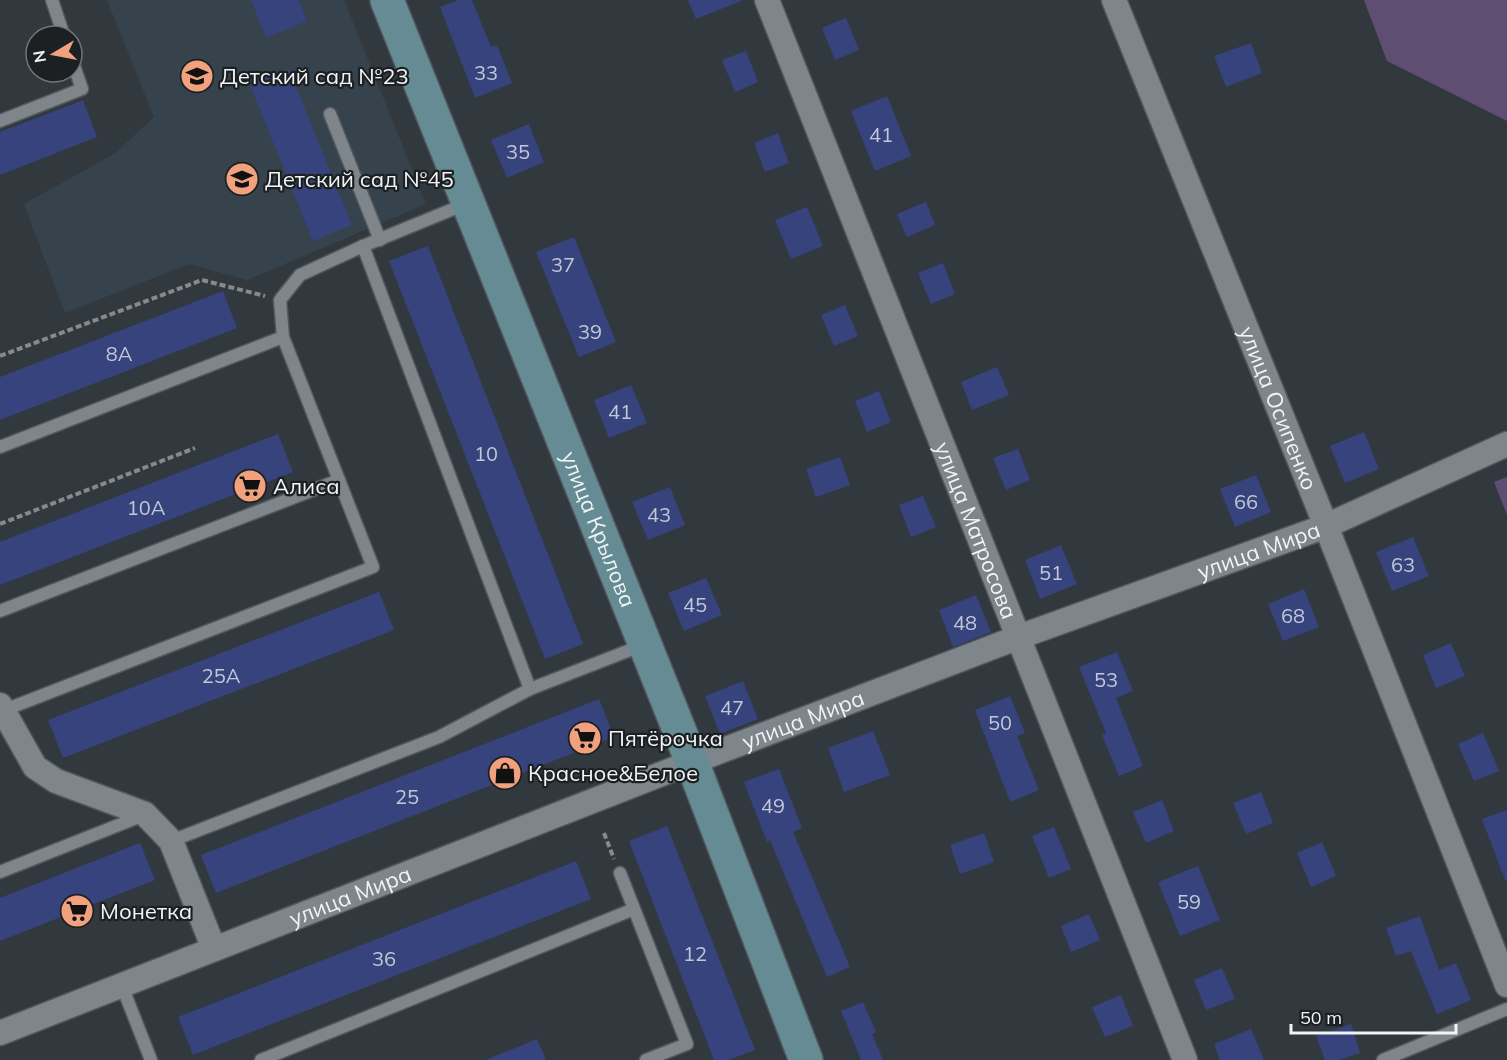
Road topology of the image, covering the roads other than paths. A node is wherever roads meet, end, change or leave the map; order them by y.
1 (52, 0) edge
2 (387, 0) edge
3 (767, 0) edge
4 (1114, 0) edge
5 (60, 24) edge
6 (80, 84) edge
7 (330, 114) dead end
8 (0, 121) edge
9 (468, 203) junction
10 (380, 240) junction
11 (363, 246) junction
12 (283, 337) junction
13 (1507, 444) edge
14 (0, 447) edge
15 (339, 480) junction
16 (1326, 526) junction
17 (0, 611) edge
18 (1019, 637) junction
19 (644, 645) junction
20 (530, 689) junction
21 (1, 708) edge
22 (692, 762) junction
23 (145, 814) junction
24 (171, 841) junction
25 (0, 872) edge
26 (620, 873) road end
27 (634, 909) junction
28 (214, 950) junction
29 (1507, 985) edge
30 (122, 986) junction
31 (1507, 1009) edge
32 (0, 1033) edge
33 (151, 1060) edge
34 (261, 1060) edge
35 (646, 1060) edge
36 (806, 1060) edge
37 (1185, 1060) edge
38 (1383, 1060) edge

1 - 5 lane
2 - 9 main road, улица Крылова
3 - 18 street, улица Матросова
4 - 16 street, улица Осипенко
6 - 8 lane
7 - 10 lane
9 - 10 lane
9 - 19 main road, улица Крылова
10 - 11 lane
11 - 12 lane
11 - 20 lane
12 - 14 lane
12 - 15 lane
13 - 16 street, улица Мира
15 - 17 lane
15 - 21 lane
16 - 18 street, улица Мира
16 - 29 street, улица Осипенко
18 - 22 street, улица Мира
18 - 37 street, улица Матросова
19 - 20 lane
19 - 22 main road, улица Крылова
20 - 24 lane
21 - 23 street
22 - 28 street, улица Мира
22 - 36 main road, улица Крылова
23 - 24 street
23 - 25 lane
24 - 28 street
26 - 27 lane
27 - 34 lane
27 - 35 lane
28 - 30 street, улица Мира
30 - 32 street, улица Мира
30 - 33 lane
31 - 38 lane

